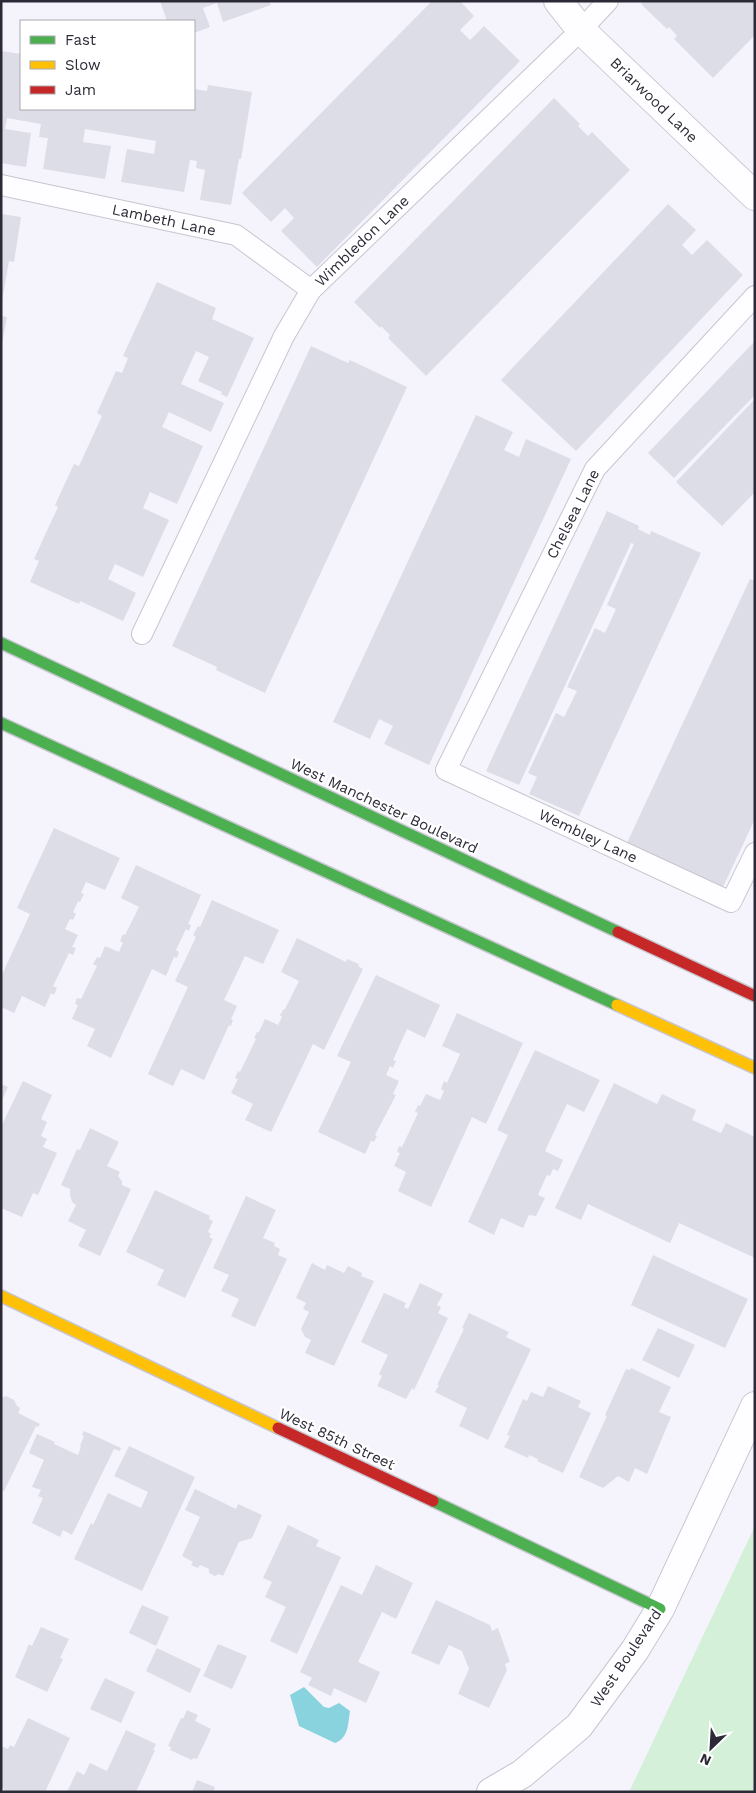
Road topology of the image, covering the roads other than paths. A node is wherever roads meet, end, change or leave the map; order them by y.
1 (558, 1) edge
2 (608, 1) edge
3 (581, 30) junction
4 (1, 185) edge
5 (755, 196) edge
6 (311, 290) junction
7 (755, 296) edge
8 (142, 634) dead end
9 (1, 643) edge
10 (1, 723) edge
11 (446, 770) joint
12 (755, 853) edge
13 (755, 996) edge
14 (755, 1068) edge
15 (1, 1296) edge
16 (755, 1406) edge
17 (660, 1609) junction
18 (490, 1792) edge

1 - 3 street, Briarwood Lane
2 - 3 lane, Wimbledon Lane
3 - 5 street, Briarwood Lane
3 - 6 lane, Wimbledon Lane
4 - 6 lane, Lambeth Lane
6 - 8 lane, Wimbledon Lane
7 - 11 lane, Chelsea Lane
9 - 13 main road, West Manchester Boulevard
10 - 14 main road
11 - 12 lane, Wembley Lane
15 - 17 main road, West 85th Street
16 - 17 street, West Boulevard
17 - 18 street, West Boulevard

